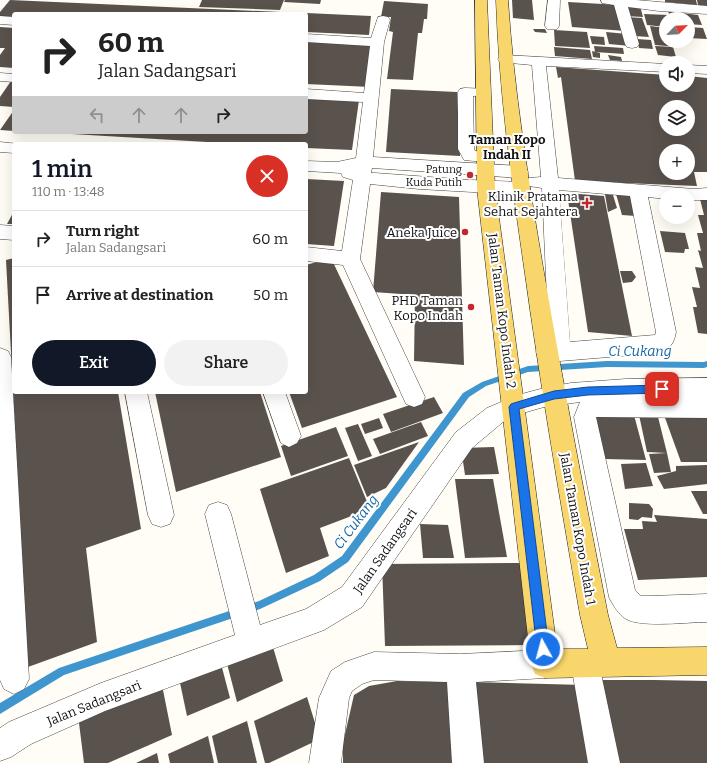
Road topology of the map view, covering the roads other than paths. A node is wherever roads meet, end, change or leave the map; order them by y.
1 (481, 0) edge
2 (502, 0) edge
3 (554, 0) edge
4 (613, 1) edge
5 (659, 4) edge
6 (703, 14) edge
7 (0, 20) edge
8 (383, 20) dead end
9 (12, 21) edge
10 (552, 26) dead end
11 (308, 38) edge
12 (377, 42) junction
13 (632, 44) dead end
14 (505, 59) junction
15 (539, 62) junction
16 (659, 68) edge
17 (695, 69) edge
18 (707, 70) edge
19 (0, 77) edge
20 (12, 78) edge
21 (308, 94) edge
22 (372, 98) junction
23 (0, 147) edge
24 (12, 148) edge
25 (485, 163) junction
26 (308, 166) edge
27 (363, 170) junction
28 (520, 180) junction
29 (550, 183) junction
30 (486, 188) junction
31 (638, 191) junction
32 (707, 194) edge
33 (0, 232) edge
34 (12, 233) edge
35 (308, 254) edge
36 (350, 259) junction
37 (553, 352) junction
38 (0, 357) edge
39 (552, 388) junction
40 (707, 388) edge
41 (136, 394) edge
42 (275, 394) edge
43 (414, 397) dead end
44 (513, 399) junction
45 (707, 408) edge
46 (289, 436) dead end
47 (218, 514) dead end
48 (161, 515) dead end
49 (707, 608) edge
50 (248, 633) junction
51 (707, 661) edge
52 (596, 663) junction
53 (545, 664) junction
54 (460, 668) junction
55 (14, 679) dead end
56 (0, 746) edge
57 (325, 763) edge
58 (468, 763) edge
59 (604, 763) edge

1 - 25 main road, Jalan Taman Kopo Indah 2
2 - 14 main road
3 - 10 street
4 - 5 street
4 - 13 street
5 - 6 street
7 - 9 street
8 - 12 street
11 - 12 street
12 - 22 street
14 - 15 street
14 - 28 main road
15 - 16 street
15 - 29 street
17 - 18 street
19 - 20 street
21 - 22 street
22 - 27 street
23 - 24 street
25 - 27 street
25 - 28 street
25 - 30 main road, Jalan Taman Kopo Indah 2
26 - 27 street
27 - 30 street
27 - 36 street
28 - 29 street
28 - 30 street
28 - 37 main road
29 - 31 street
29 - 37 street
30 - 44 main road, Jalan Taman Kopo Indah 2
31 - 32 street
31 - 37 street
33 - 34 street
35 - 36 street
36 - 43 street
37 - 39 main road
38 - 55 street
39 - 40 street, Jalan Sadangsari
39 - 44 street, Jalan Sadangsari
39 - 52 main road, Jalan Taman Kopo Indah 1
41 - 48 street
42 - 46 street
44 - 50 street, Jalan Sadangsari
44 - 53 main road
45 - 49 street
47 - 50 street
50 - 56 street, Jalan Sadangsari
51 - 52 main road
52 - 53 main road
52 - 59 street
53 - 54 street
54 - 57 street
54 - 58 street

